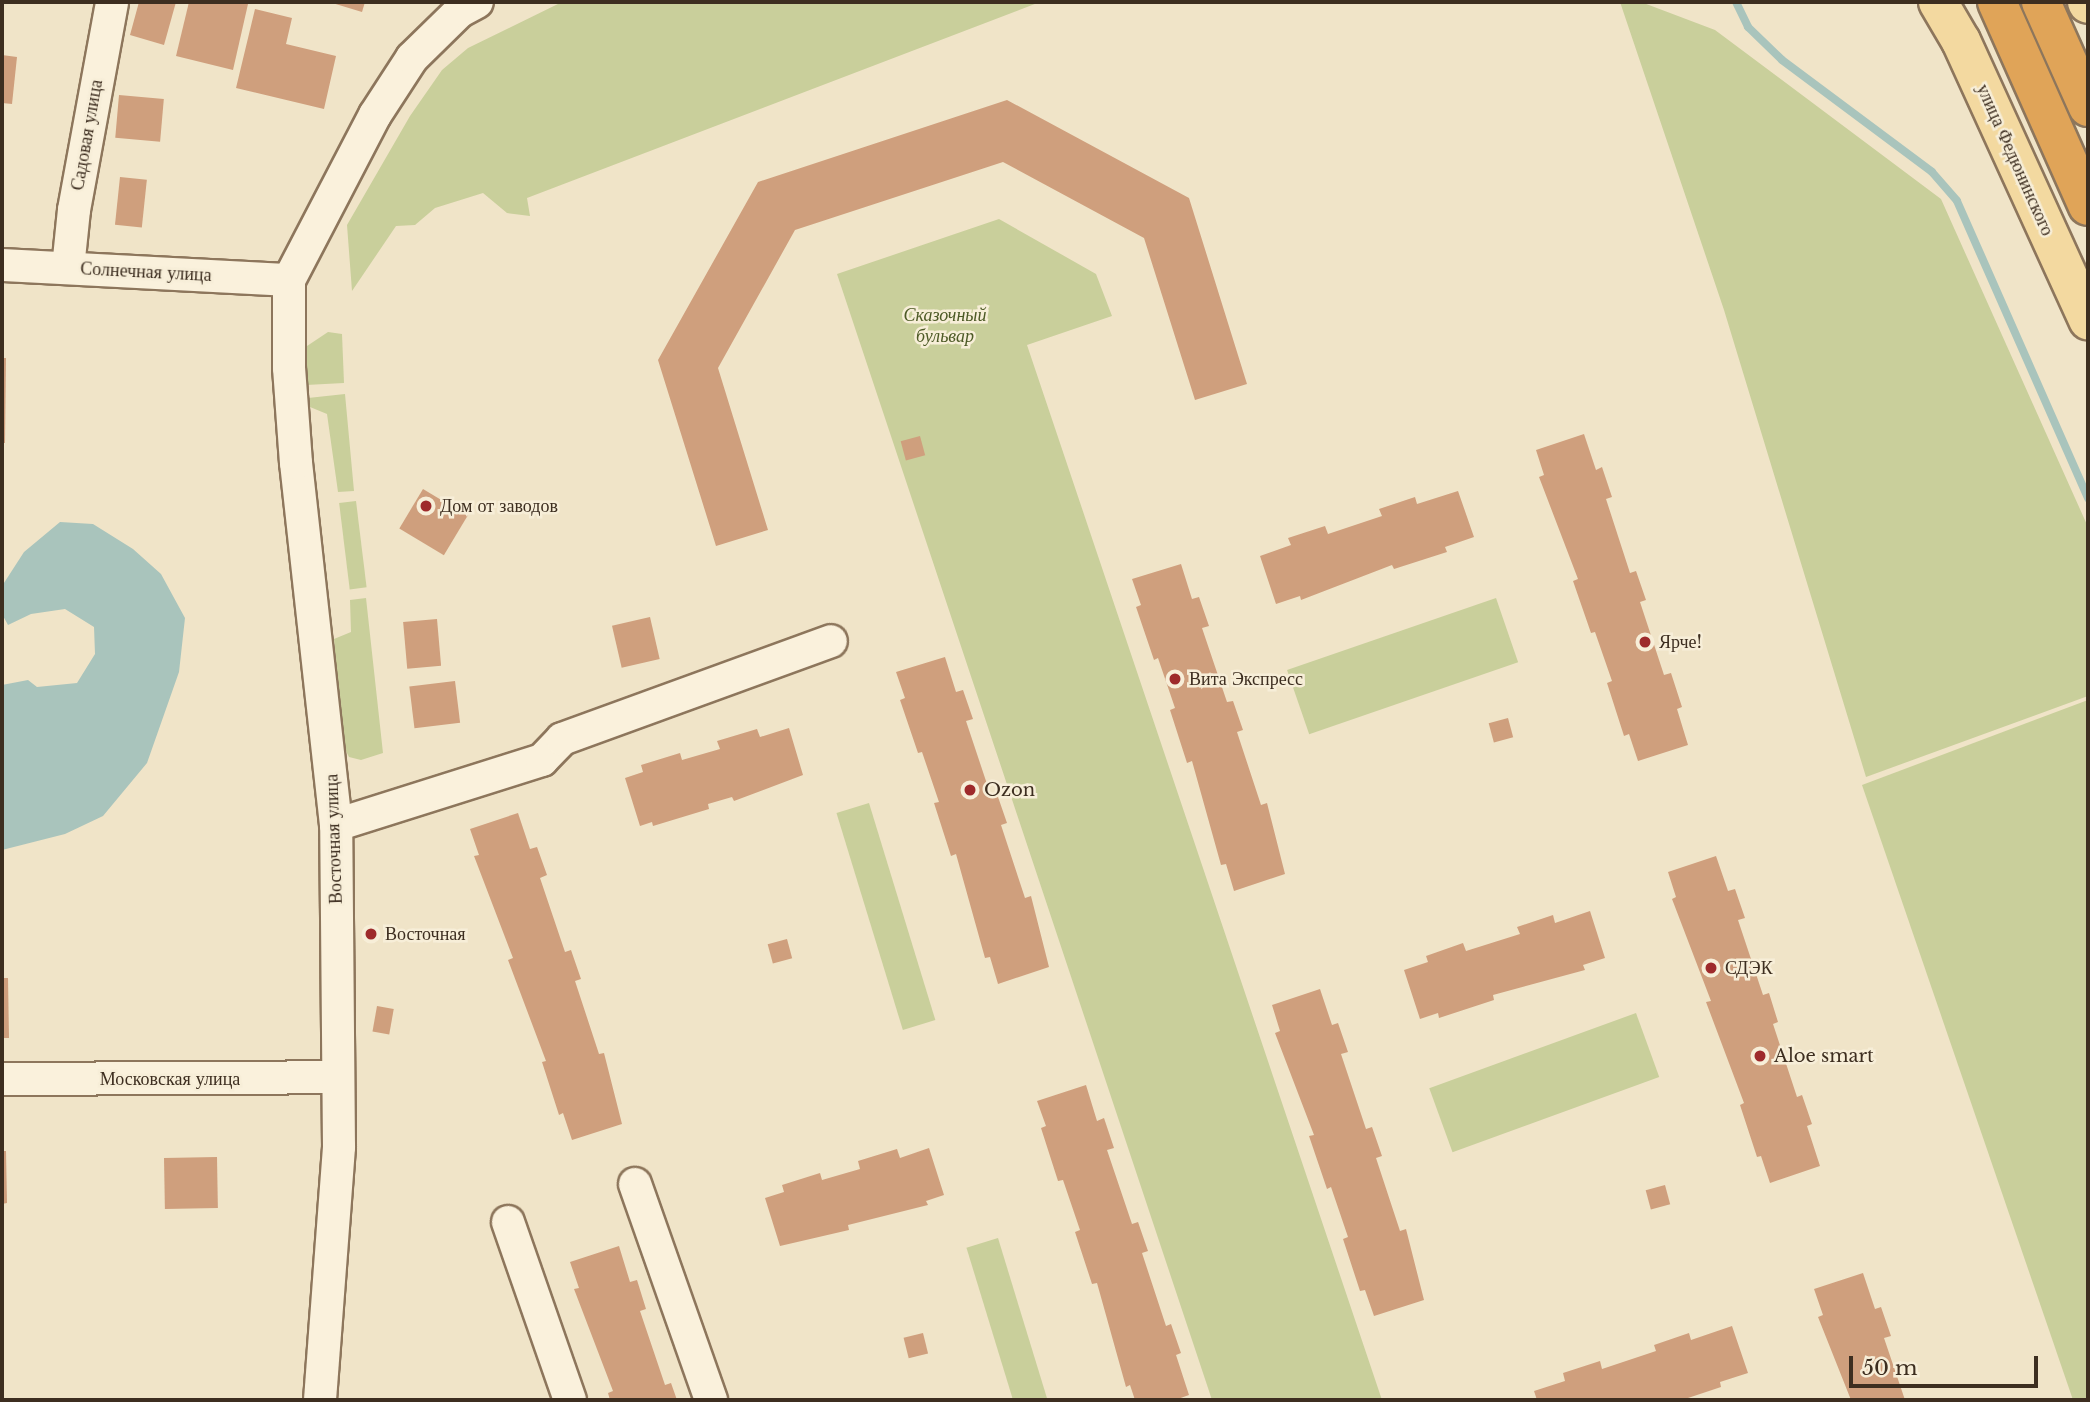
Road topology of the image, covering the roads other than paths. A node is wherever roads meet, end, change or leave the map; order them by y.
1 (112, 2) edge
2 (477, 2) edge
3 (1938, 2) edge
4 (1997, 2) edge
5 (2041, 2) edge
6 (2088, 107) edge
7 (2088, 205) edge
8 (2, 265) edge
9 (68, 268) junction
10 (289, 280) junction
11 (2088, 320) edge
12 (831, 641) dead end
13 (336, 825) junction
14 (337, 1077) junction
15 (2, 1079) edge
16 (635, 1184) dead end
17 (508, 1222) dead end
18 (320, 1400) edge
19 (570, 1400) edge
20 (711, 1400) edge

1 - 9 street, Садовая улица
2 - 10 street
3 - 11 main road, улица Федюнинского
4 - 7 highway
5 - 6 highway
8 - 9 street, Солнечная улица
9 - 10 street, Солнечная улица
10 - 13 street, Восточная улица
12 - 13 street
13 - 14 street, Восточная улица
14 - 15 street, Московская улица
14 - 18 street, Восточная улица
16 - 20 street
17 - 19 street

